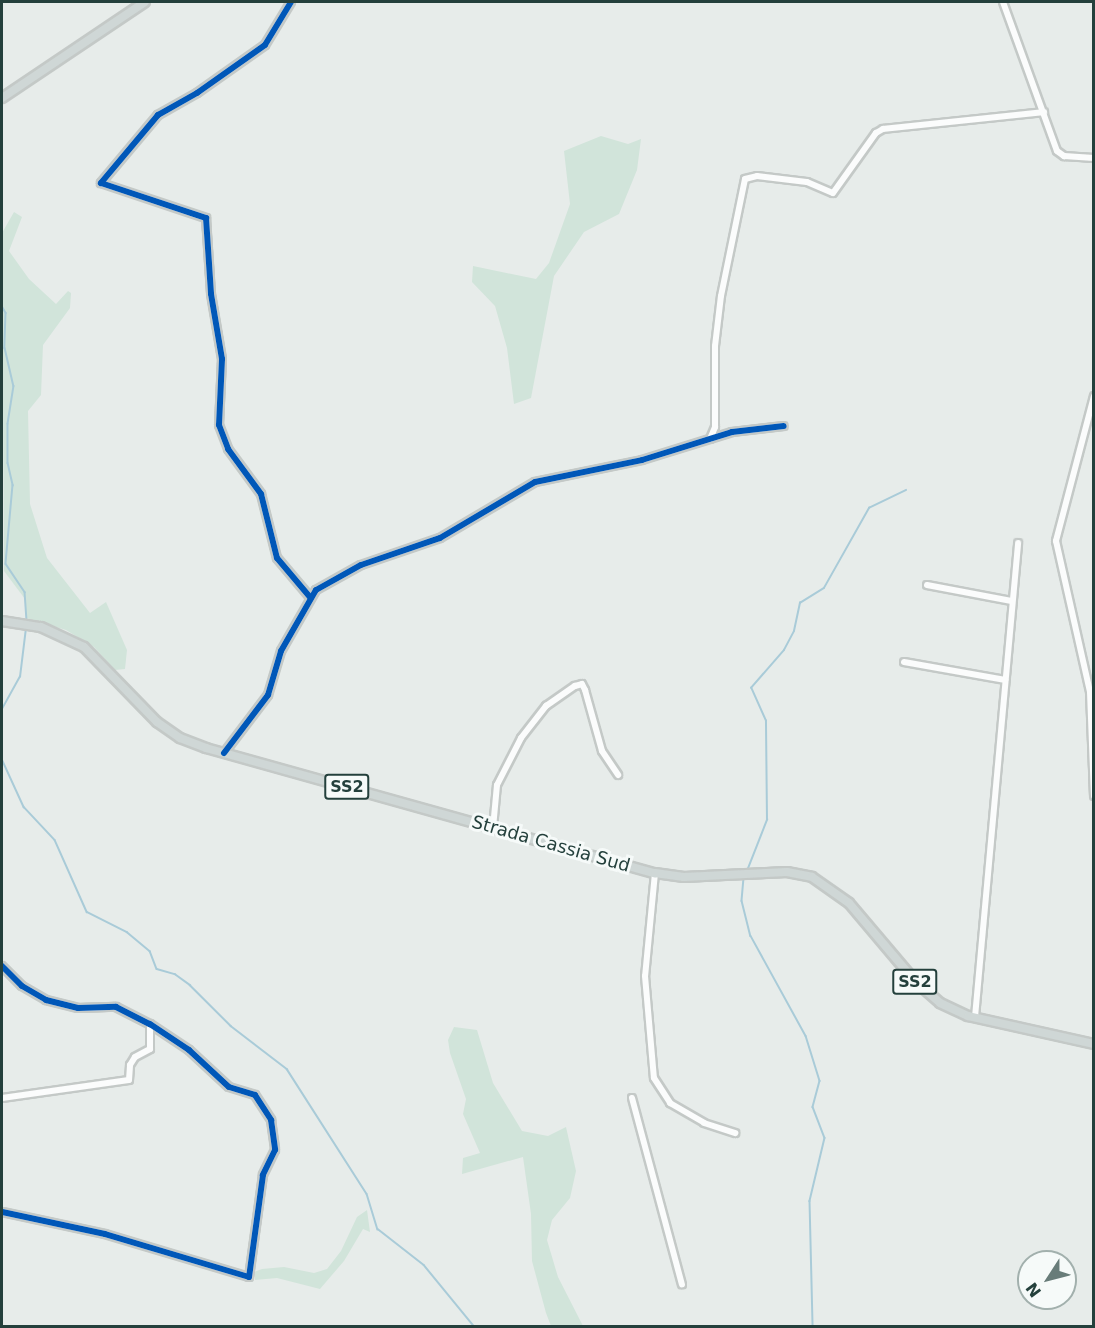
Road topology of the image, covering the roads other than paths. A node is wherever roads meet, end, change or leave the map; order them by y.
1 (145, 2) edge
2 (291, 2) edge
3 (1003, 2) edge
4 (2, 98) edge
5 (1044, 112) junction
6 (1094, 158) edge
7 (1094, 396) edge
8 (784, 426) dead end
9 (710, 439) junction
10 (1018, 543) dead end
11 (927, 585) dead end
12 (310, 597) junction
13 (1012, 601) junction
14 (2, 621) edge
15 (904, 662) dead end
16 (1005, 680) junction
17 (224, 753) junction
18 (618, 776) dead end
19 (1094, 796) edge
20 (493, 828) junction
21 (655, 873) junction
22 (2, 966) edge
23 (975, 1017) junction
24 (150, 1024) junction
25 (1094, 1044) edge
26 (2, 1098) edge
27 (632, 1098) dead end
28 (735, 1133) dead end
29 (2, 1212) edge
30 (682, 1284) dead end

1 - 4 main road
2 - 12 street
3 - 5 street
5 - 6 street
5 - 9 street
7 - 19 street
8 - 9 street
9 - 12 street
10 - 13 street
11 - 13 street
12 - 17 street
13 - 16 street
14 - 17 main road, Strada Cassia Sud / SS2
15 - 16 street
16 - 23 street
17 - 20 main road, Strada Cassia Sud / SS2
18 - 20 street
20 - 21 main road, Strada Cassia Sud / SS2
21 - 23 main road, Strada Cassia Sud / SS2
21 - 28 street
22 - 24 street
23 - 25 main road, Strada Cassia Sud / SS2
24 - 26 street
24 - 29 street
27 - 30 street

